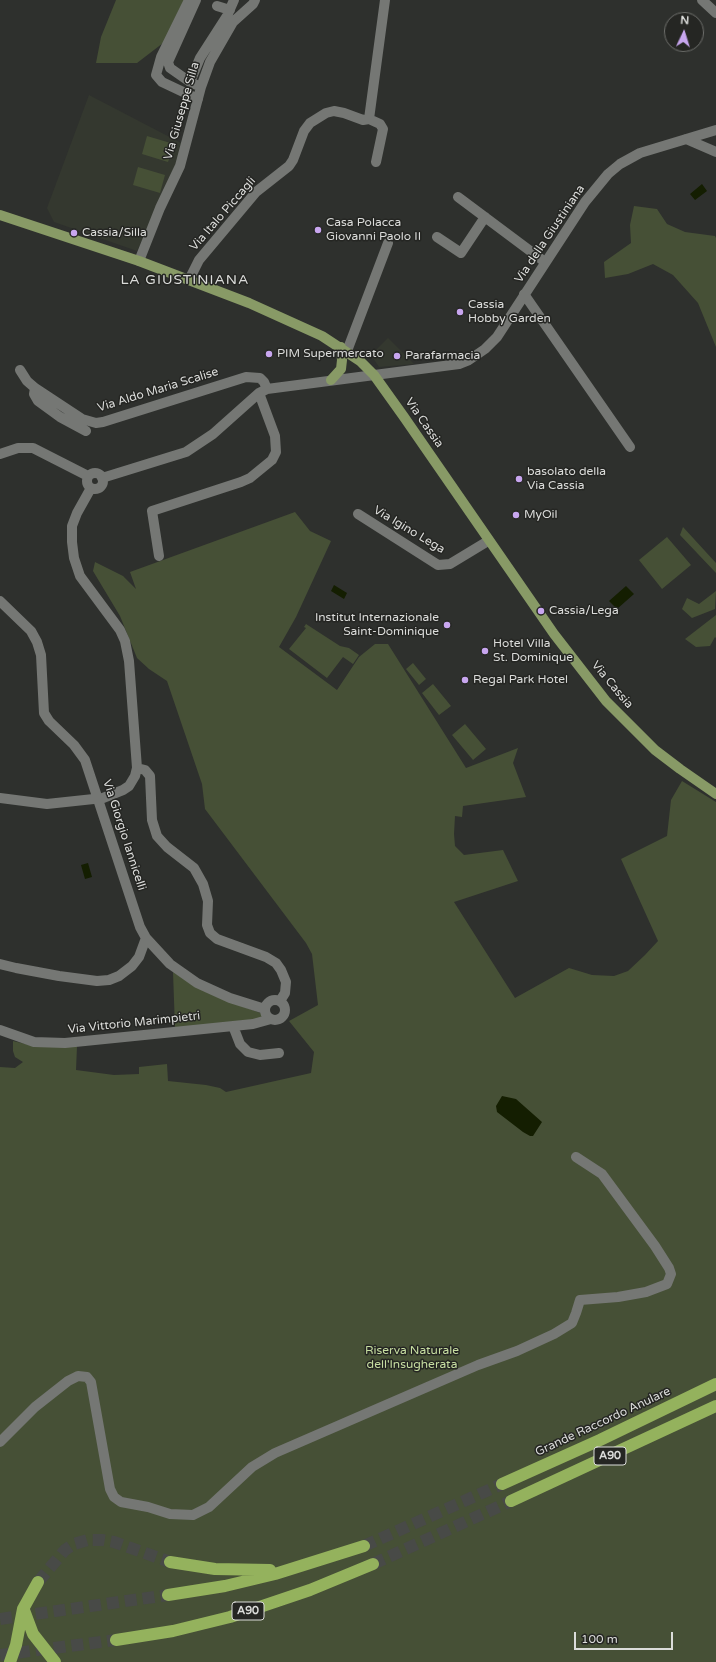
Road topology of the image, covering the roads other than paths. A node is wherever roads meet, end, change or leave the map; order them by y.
1 (189, 0) edge
2 (196, 0) edge
3 (255, 0) edge
4 (384, 0) edge
5 (702, 0) edge
6 (232, 5) edge
7 (216, 6) dead end
8 (716, 13) edge
9 (190, 82) junction
10 (201, 87) junction
11 (198, 99) junction
12 (369, 119) junction
13 (716, 130) edge
14 (700, 135) junction
15 (686, 140) junction
16 (713, 151) edge
17 (376, 162) dead end
18 (458, 197) dead end
19 (0, 215) edge
20 (485, 217) junction
21 (437, 237) dead end
22 (388, 242) dead end
23 (139, 261) junction
24 (545, 262) junction
25 (190, 280) junction
26 (524, 294) junction
27 (344, 349) junction
28 (20, 370) dead end
29 (374, 375) junction
30 (330, 380) junction
31 (35, 388) junction
32 (263, 391) junction
33 (86, 431) dead end
34 (630, 447) dead end
35 (0, 454) edge
36 (88, 476) junction
37 (102, 478) junction
38 (91, 488) junction
39 (358, 514) dead end
40 (488, 541) junction
41 (159, 556) dead end
42 (0, 601) edge
43 (137, 768) junction
44 (716, 794) edge
45 (0, 798) edge
46 (98, 798) junction
47 (146, 938) junction
48 (0, 964) edge
49 (280, 1001) junction
50 (265, 1009) junction
51 (271, 1019) junction
52 (233, 1026) junction
53 (0, 1030) edge
54 (279, 1053) dead end
55 (576, 1157) dead end
56 (716, 1384) edge
57 (712, 1408) edge
58 (0, 1442) edge
59 (502, 1484) tunnel mouth
60 (511, 1501) tunnel mouth
61 (364, 1546) tunnel mouth
62 (170, 1562) tunnel mouth
63 (373, 1564) tunnel mouth
64 (291, 1570) junction
65 (38, 1582) tunnel mouth
66 (168, 1596) tunnel mouth
67 (23, 1609) junction
68 (116, 1640) tunnel mouth
69 (10, 1662) edge
70 (55, 1662) edge

1 - 11 street
2 - 9 street
3 - 10 street, Via Giuseppe Silla
4 - 12 street
5 - 8 street
6 - 7 street
6 - 9 street
9 - 10 street
10 - 11 street, Via Giuseppe Silla
11 - 23 street, Via Giuseppe Silla
12 - 17 street
12 - 25 street, Via Italo Piccagli
13 - 14 street, Via della Giustiniana
14 - 15 street, Via della Giustiniana
14 - 16 street
15 - 16 street
15 - 24 street, Via della Giustiniana
18 - 20 street
19 - 23 main road, Via Cassia
20 - 21 street
20 - 24 street
22 - 27 street
23 - 25 main road, Via Cassia
24 - 26 street, Via della Giustiniana
25 - 27 main road, Via Cassia
26 - 29 street, Via della Giustiniana
26 - 34 street
27 - 29 main road, Via Cassia
27 - 30 main road
28 - 31 street, Via Aldo Maria Scalise
29 - 30 street, Via della Giustiniana
29 - 40 main road, Via Cassia
30 - 32 street, Via della Giustiniana
31 - 32 street, Via Aldo Maria Scalise
31 - 33 street, Via Aldo Maria Scalise
32 - 37 street
32 - 41 street
35 - 36 street
36 - 37 street
36 - 38 street
37 - 38 street
38 - 43 street
39 - 40 street, Via Igino Lega
40 - 44 main road, Via Cassia
42 - 46 street, Via Giorgio Iannicelli
43 - 46 street
43 - 49 street
45 - 46 street
46 - 47 street, Via Giorgio Iannicelli
47 - 48 street
47 - 50 street, Via Giorgio Iannicelli
49 - 50 street
49 - 51 street
50 - 51 street
51 - 52 street, Via Vittorio Marimpietri
52 - 53 street, Via Vittorio Marimpietri
52 - 54 street
55 - 58 street
56 - 59 highway, Grande Raccordo Anulare / A90
57 - 60 highway, A90
61 - 64 highway, A90
62 - 64 highway
63 - 68 highway, A90
64 - 66 highway, A90
65 - 67 highway
67 - 69 highway
67 - 70 highway

